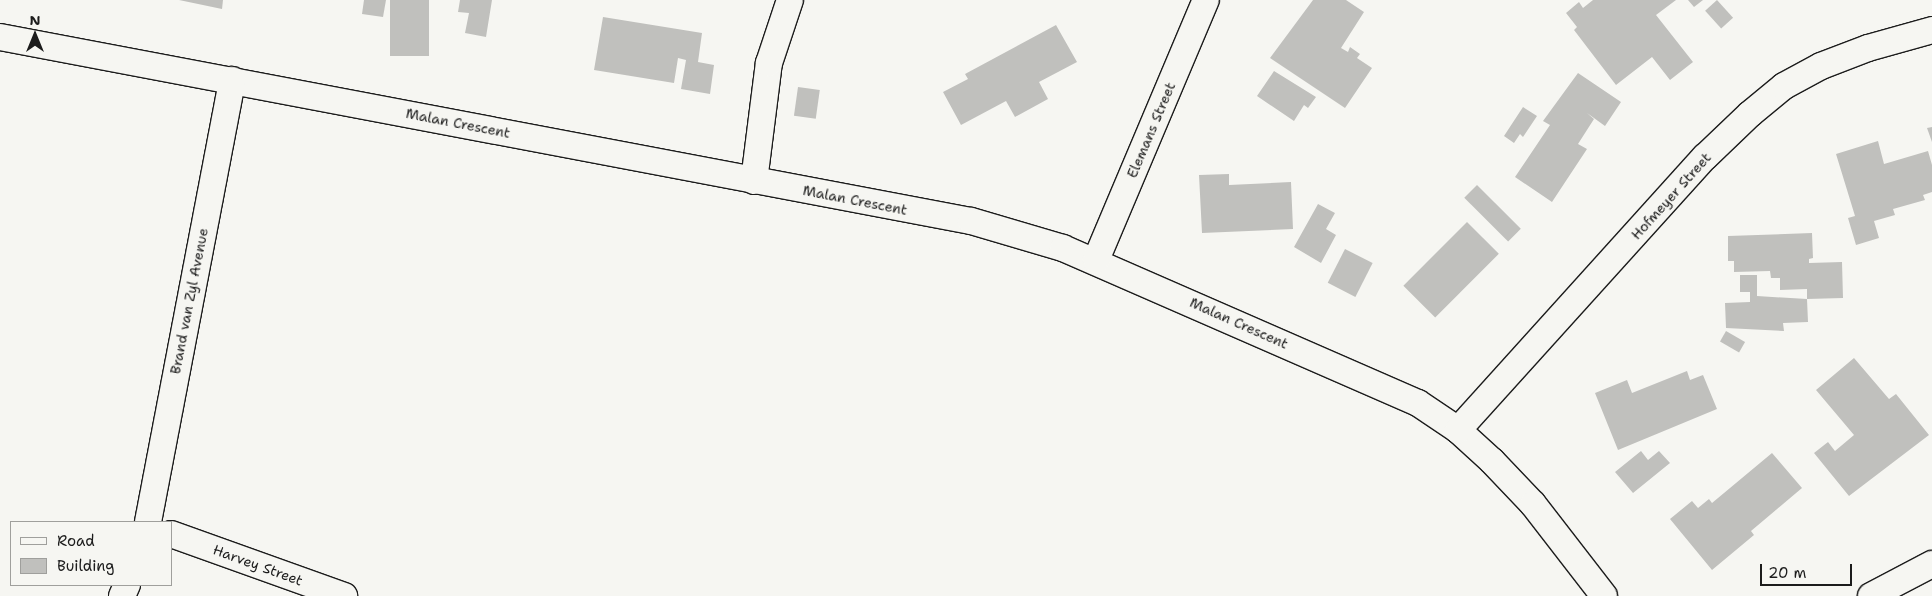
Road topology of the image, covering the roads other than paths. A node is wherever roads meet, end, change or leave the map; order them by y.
1 (790, 0) edge
2 (1206, 0) edge
3 (1932, 30) edge
4 (0, 37) edge
5 (232, 80) junction
6 (754, 181) junction
7 (1096, 260) junction
8 (1458, 430) junction
9 (148, 521) edge
10 (172, 534) edge
11 (1932, 564) edge
12 (344, 596) edge
13 (1604, 596) edge
14 (1870, 596) edge

1 - 6 street
2 - 7 street, Elemans Street
3 - 8 street, Hofmeyer Street
4 - 5 street, Malan Crescent
5 - 6 street, Malan Crescent
5 - 9 street, Brand van Zyl Avenue
6 - 7 street, Malan Crescent
7 - 8 street, Malan Crescent
8 - 13 street, Malan Crescent
10 - 12 street, Harvey Street
11 - 14 street

